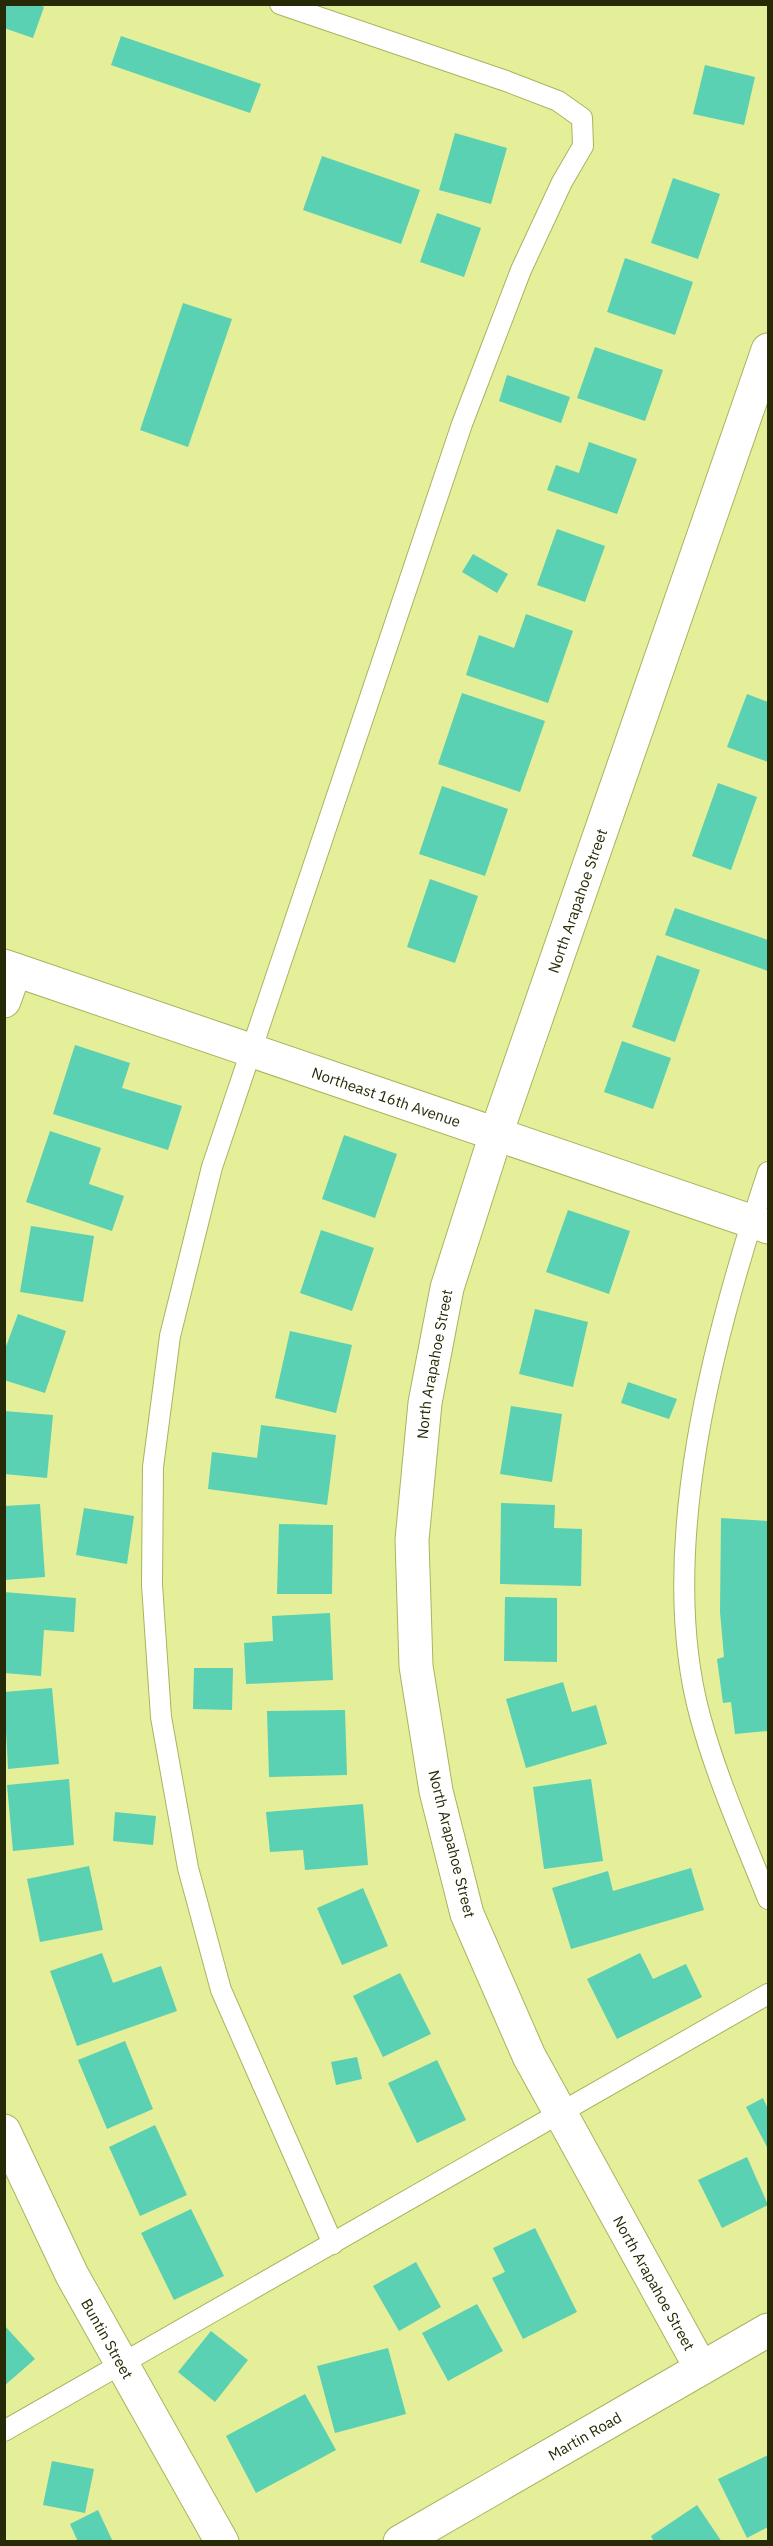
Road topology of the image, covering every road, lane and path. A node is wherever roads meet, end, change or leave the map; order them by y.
1 (280, 4) edge
2 (768, 350) edge
3 (10, 968) edge
4 (4, 1001) edge
5 (252, 1050) junction
6 (496, 1134) junction
7 (768, 1172) edge
8 (760, 1224) edge
9 (768, 1899) edge
10 (768, 1994) edge
11 (560, 2114) junction
12 (4, 2131) edge
13 (333, 2244) junction
14 (768, 2331) edge
15 (122, 2364) junction
16 (701, 2368) junction
17 (4, 2431) edge
18 (222, 2541) edge
19 (400, 2541) edge

1 - 5 lane
2 - 6 street, North Arapahoe Street
3 - 4 street
3 - 5 street, Northeast 16th Avenue
5 - 6 street, Northeast 16th Avenue
5 - 13 lane
6 - 8 street, Northeast 16th Avenue
6 - 11 street, North Arapahoe Street
7 - 8 lane
8 - 9 lane
10 - 11 lane
11 - 13 lane
11 - 16 street, North Arapahoe Street
12 - 15 street, Buntin Street
13 - 15 lane
14 - 16 street, Martin Road
15 - 17 lane
15 - 18 street, Buntin Street
16 - 19 street, Martin Road

